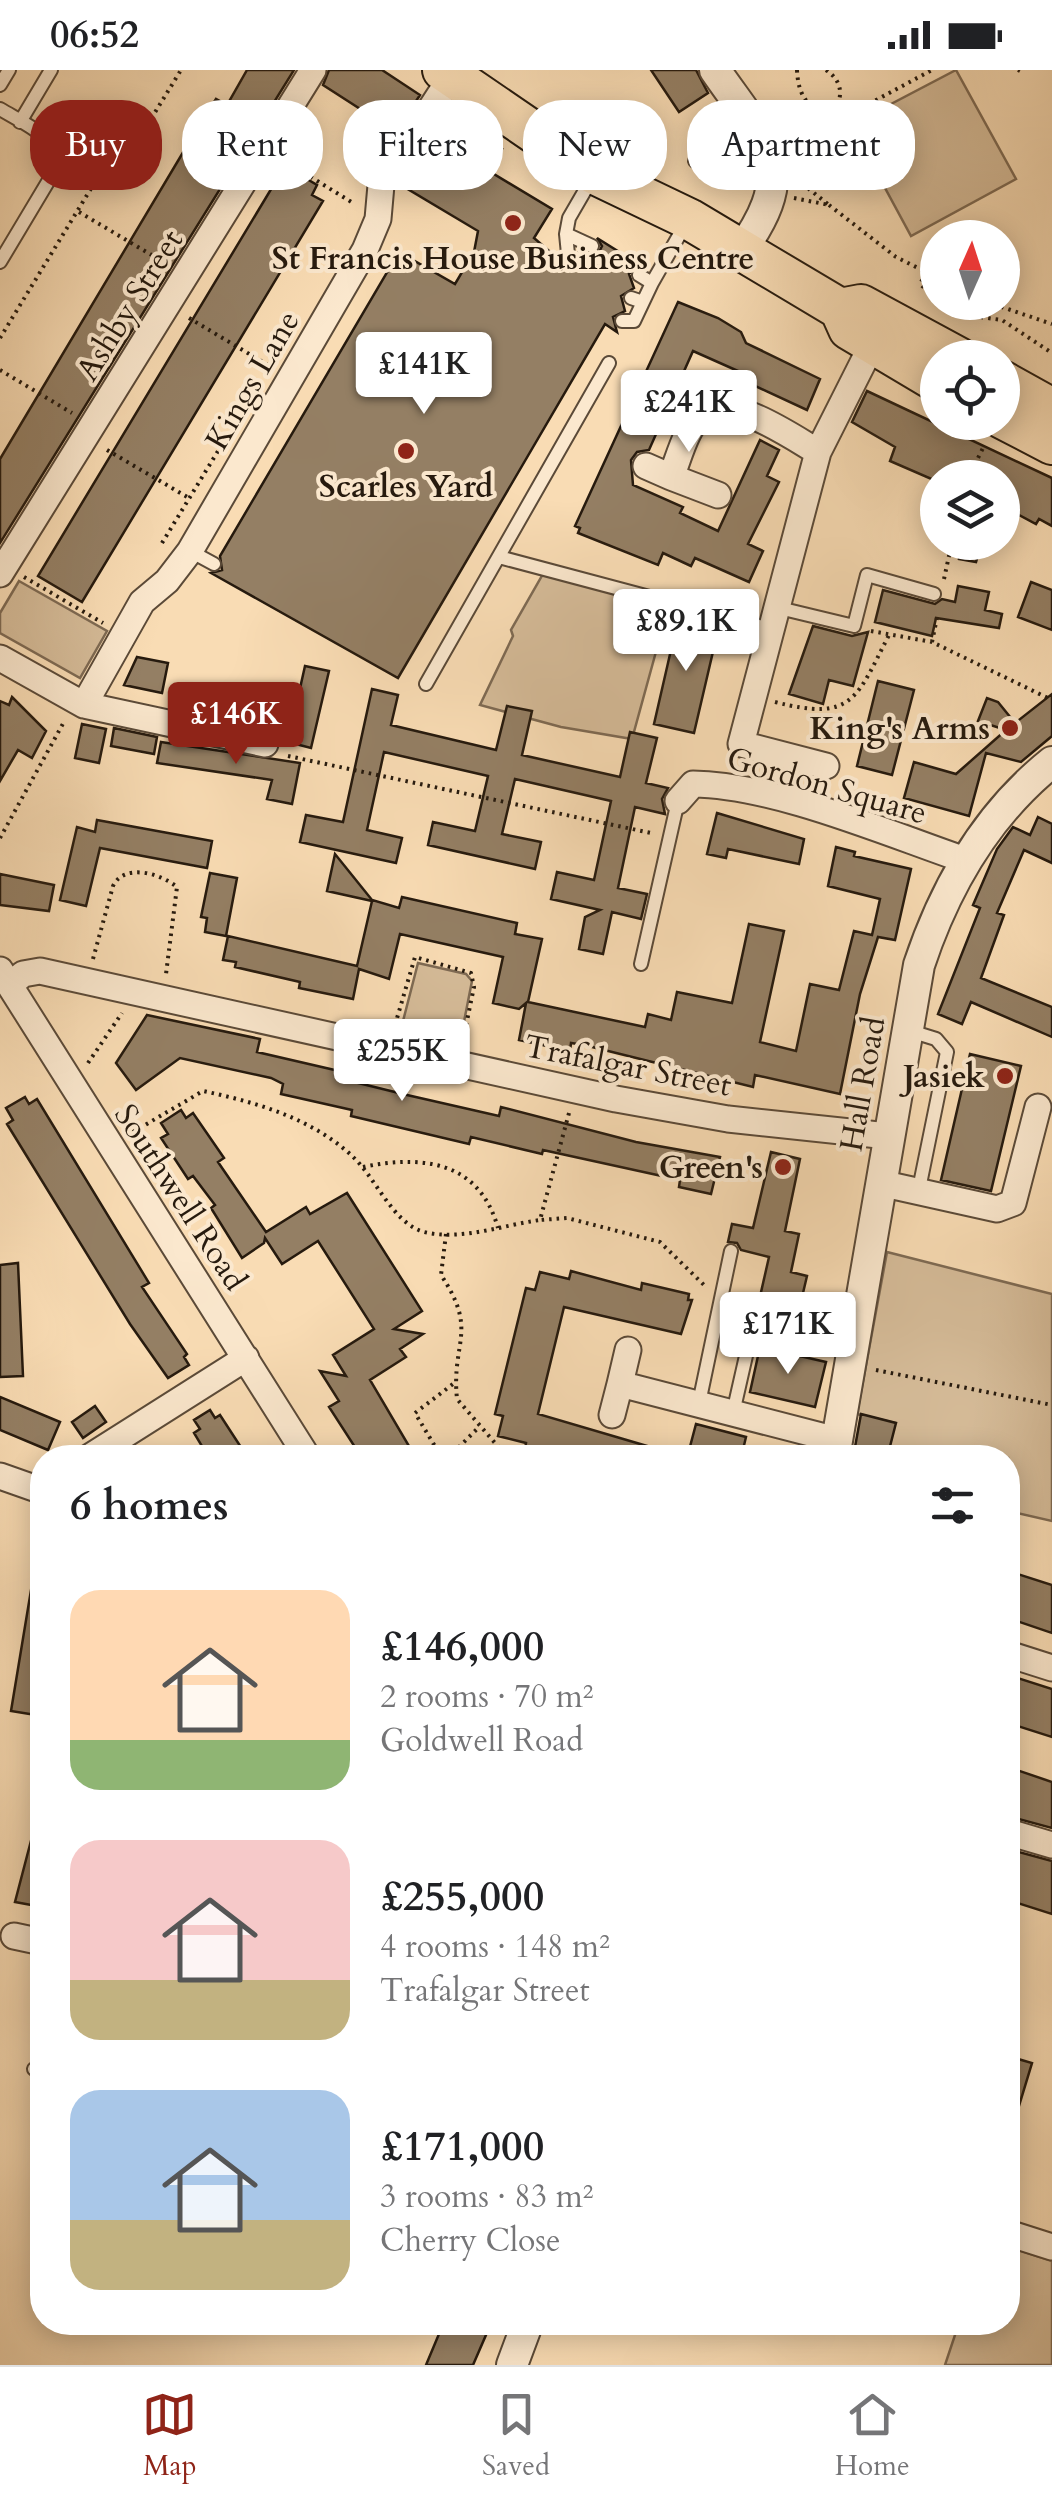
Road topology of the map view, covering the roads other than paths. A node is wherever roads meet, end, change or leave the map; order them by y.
1 (9, 70) edge
2 (51, 70) edge
3 (313, 70) edge
4 (715, 70) edge
5 (448, 73) edge
6 (0, 85) edge
7 (736, 100) edge
8 (0, 110) edge
9 (20, 122) junction
10 (523, 125) edge
11 (586, 190) edge
12 (628, 190) edge
13 (773, 190) edge
14 (689, 219) junction
15 (566, 234) junction
16 (592, 246) dead end
17 (740, 252) junction
18 (568, 254) dead end
19 (0, 262) edge
20 (622, 322) dead end
21 (880, 331) junction
22 (920, 344) edge
23 (608, 364) dead end
24 (920, 366) edge
25 (818, 452) junction
26 (646, 466) dead end
27 (671, 476) junction
28 (718, 495) dead end
29 (190, 550) junction
30 (499, 558) junction
31 (214, 564) dead end
32 (2, 570) edge
33 (934, 594) dead end
34 (772, 618) junction
35 (0, 658) edge
36 (426, 684) dead end
37 (80, 702) junction
38 (265, 744) road end
39 (826, 766) dead end
40 (1049, 768) edge
41 (678, 801) joint
42 (965, 860) junction
43 (641, 964) dead end
44 (5, 978) edge
45 (906, 1030) junction
46 (1038, 1107) dead end
47 (888, 1136) junction
48 (880, 1184) junction
49 (918, 1189) junction
50 (732, 1252) dead end
51 (628, 1350) dead end
52 (854, 1352) junction
53 (246, 1358) junction
54 (620, 1384) junction
55 (699, 1404) junction
56 (734, 1413) junction
57 (612, 1416) dead end
58 (109, 1445) edge
59 (300, 1445) edge
60 (825, 1445) edge
61 (837, 1445) edge
62 (0, 1476) edge
63 (30, 1487) edge
64 (1020, 1658) edge
65 (1052, 1668) edge
66 (1020, 1836) edge
67 (1052, 1845) edge
68 (14, 1936) dead end
69 (30, 1939) edge
70 (1020, 2237) edge
71 (1052, 2247) edge
72 (523, 2335) edge
73 (512, 2365) edge

1 - 6 lane
2 - 9 lane
3 - 32 street, Ashby Street
4 - 7 street
5 - 10 main road
5 - 29 street, Kings Lane
8 - 9 lane
9 - 19 lane
11 - 15 lane
12 - 14 main road
13 - 17 street
14 - 17 main road
14 - 20 lane
15 - 16 lane
15 - 18 lane
17 - 21 main road
21 - 22 main road
21 - 24 main road
21 - 25 street
23 - 30 lane
25 - 27 street
25 - 34 street
26 - 27 street
27 - 28 street
29 - 31 lane
29 - 37 street, Kings Lane
30 - 34 lane
30 - 36 lane
33 - 34 lane
34 - 39 street
35 - 37 street
37 - 38 street
40 - 42 street, Hall Road
41 - 42 street, Gordon Square
41 - 43 lane
42 - 45 street, Hall Road
44 - 47 street, Trafalgar Street
44 - 53 street, Southwell Road
45 - 47 street, Hall Road
45 - 49 lane
46 - 49 street
47 - 48 street, Hall Road
48 - 49 street
48 - 52 street, Hall Road
50 - 55 lane
51 - 54 street
52 - 56 lane
52 - 61 street, Hall Road
53 - 58 street
53 - 59 street, Southwell Road
54 - 55 street
54 - 57 street
55 - 56 street
56 - 60 street
62 - 63 street
64 - 65 street
66 - 67 street
68 - 69 street
70 - 71 street
72 - 73 street

